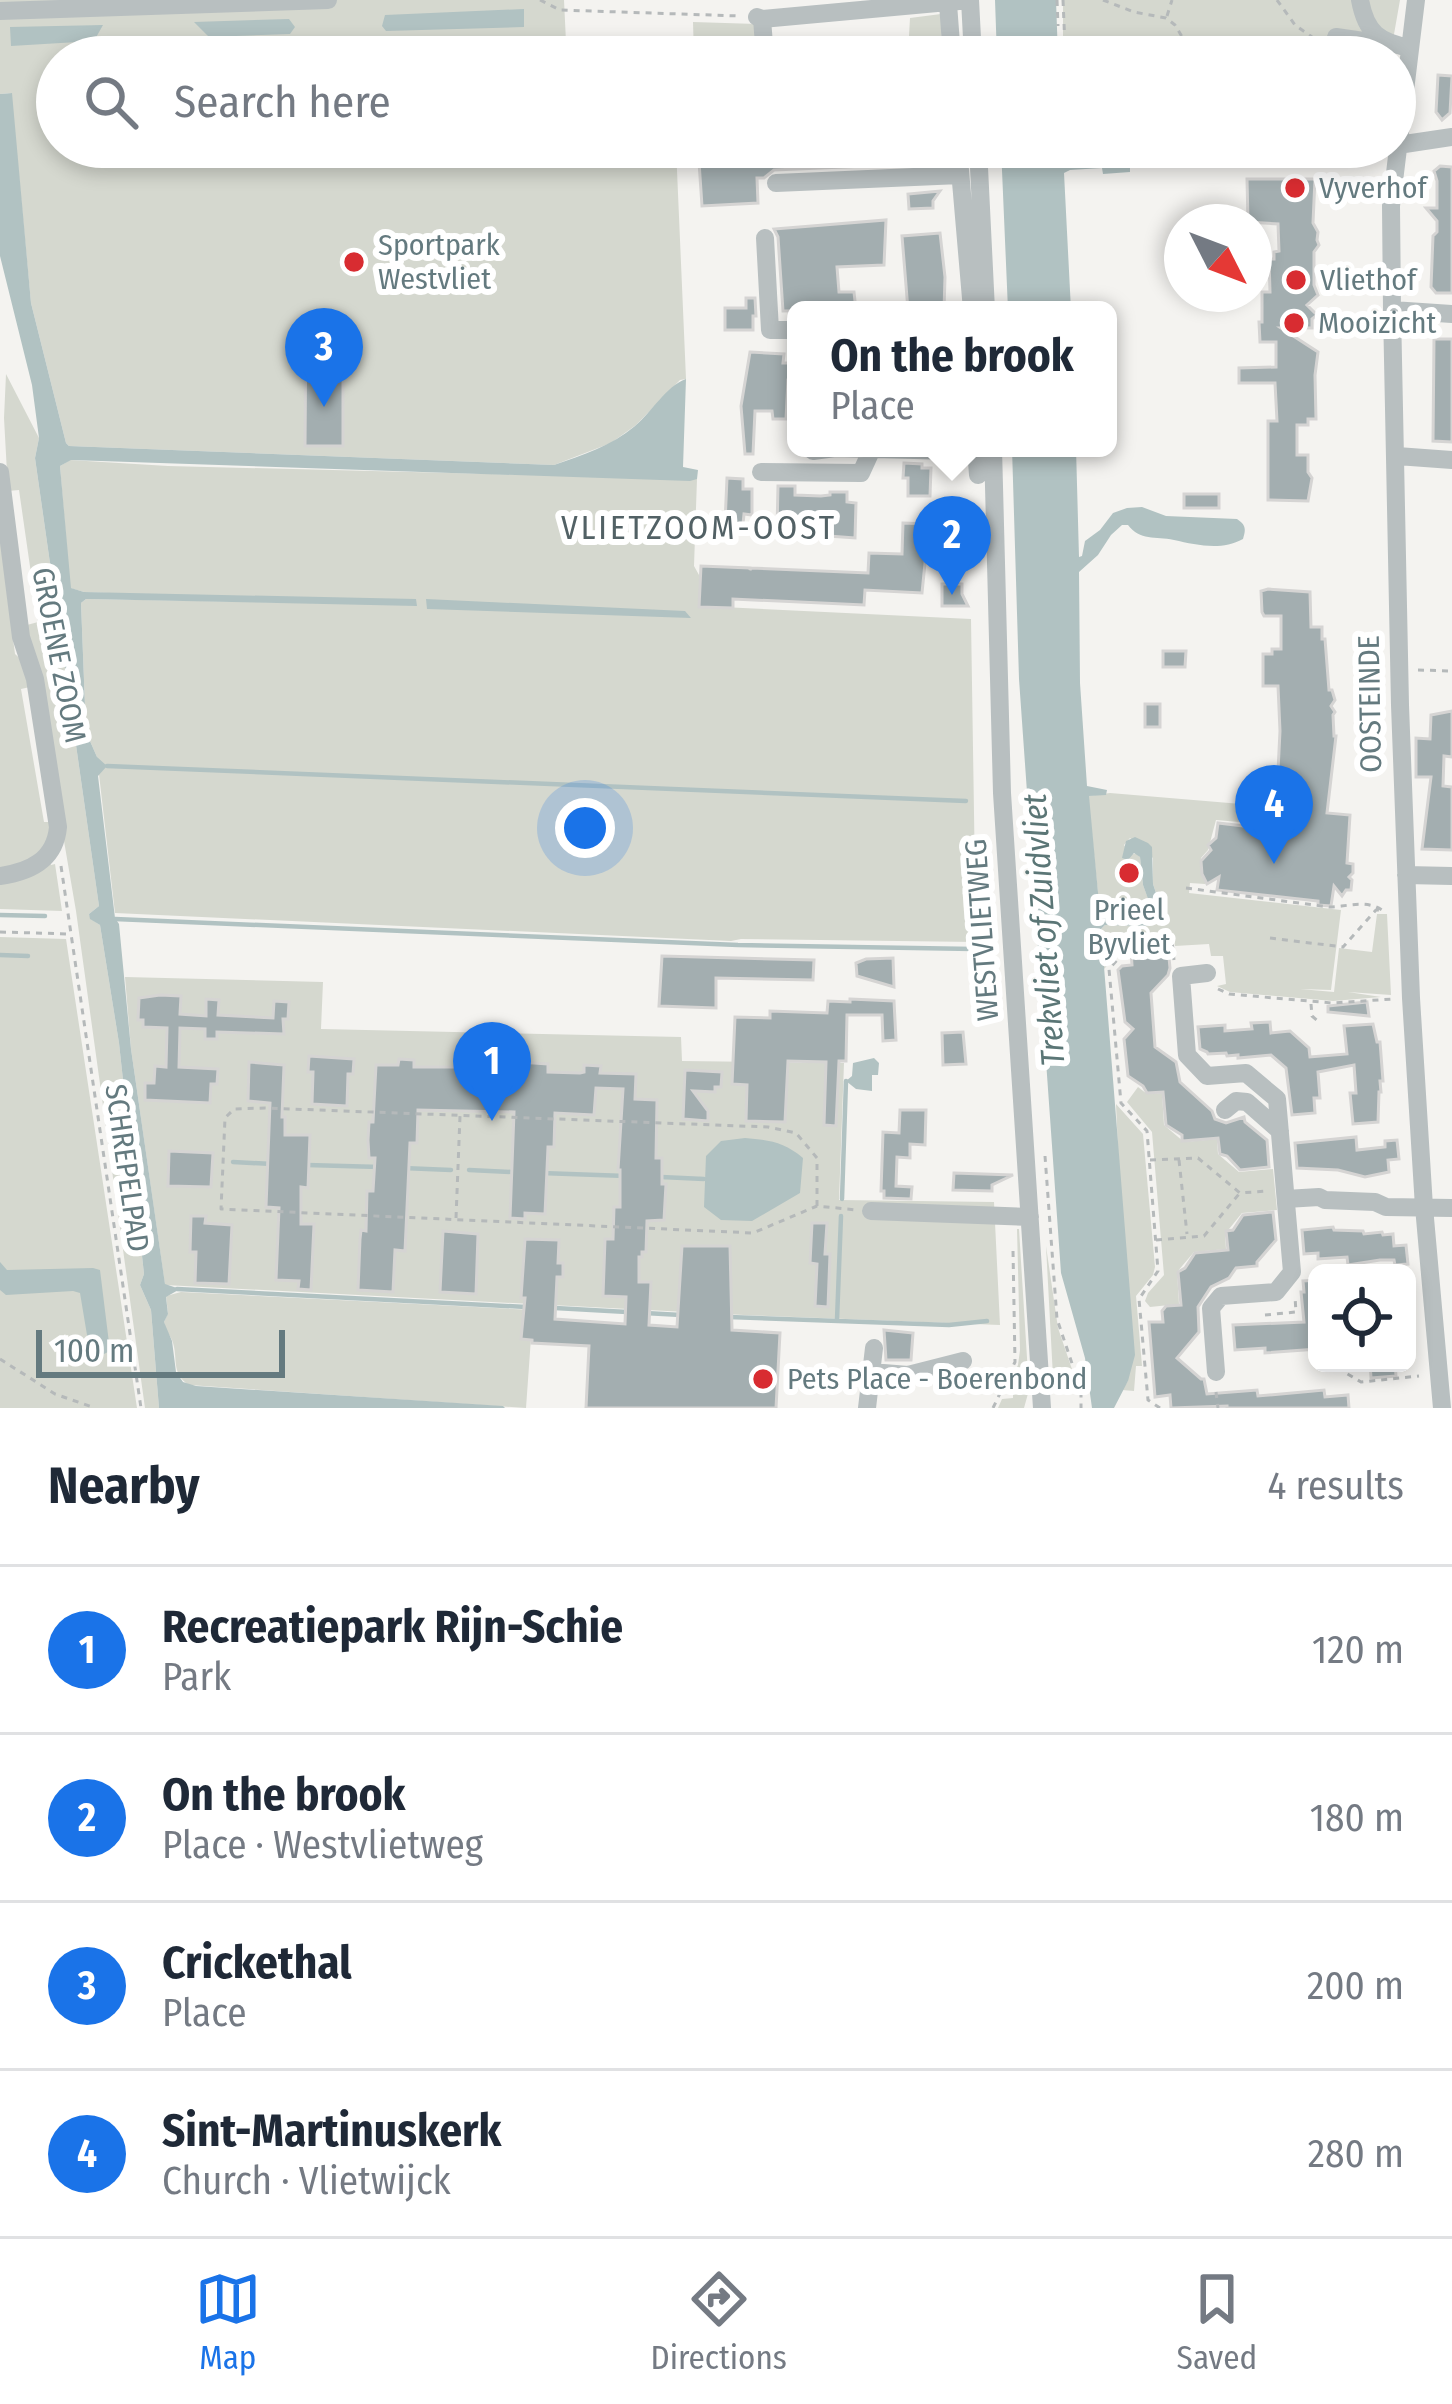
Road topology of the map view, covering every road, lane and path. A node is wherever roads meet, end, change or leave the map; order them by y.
1 (328, 0) edge
2 (540, 0) edge
3 (970, 0) edge
4 (1103, 0) edge
5 (1172, 0) edge
6 (1277, 0) edge
7 (1360, 0) edge
8 (1416, 0) edge
9 (1060, 2) edge
10 (948, 4) junction
11 (0, 11) edge
12 (760, 18) junction
13 (1166, 18) junction
14 (1058, 26) dead end
15 (762, 36) edge
16 (950, 36) edge
17 (972, 36) edge
18 (1064, 36) edge
19 (1182, 36) edge
20 (1321, 36) edge
21 (1377, 36) edge
22 (1403, 36) edge
23 (1452, 137) edge
24 (1416, 143) edge
25 (960, 168) edge
26 (977, 168) edge
27 (1395, 168) edge
28 (960, 175) junction
29 (776, 183) dead end
30 (974, 220) junction
31 (764, 238) dead end
32 (972, 301) edge
33 (985, 301) edge
34 (1392, 310) junction
35 (1452, 314) edge
36 (787, 330) edge
37 (1397, 456) junction
38 (813, 457) edge
39 (868, 457) edge
40 (982, 457) edge
41 (984, 457) edge
42 (1452, 460) edge
43 (0, 472) edge
44 (761, 472) dead end
45 (814, 472) junction
46 (978, 475) dead end
47 (1399, 670) junction
48 (1452, 671) edge
49 (53, 848) junction
50 (1406, 875) junction
51 (0, 876) edge
52 (1452, 876) edge
53 (1186, 888) dead end
54 (1382, 910) junction
55 (1407, 911) junction
56 (0, 932) edge
57 (71, 934) junction
58 (1270, 938) dead end
59 (1207, 973) joint
60 (1181, 976) junction
61 (1411, 998) junction
62 (1310, 1001) junction
63 (1319, 1023) dead end
64 (1225, 1110) dead end
65 (460, 1116) junction
66 (1280, 1131) junction
67 (1043, 1140) dead end
68 (1179, 1159) junction
69 (1149, 1160) junction
70 (1240, 1192) junction
71 (1286, 1194) junction
72 (817, 1206) junction
73 (1424, 1207) junction
74 (1452, 1208) edge
75 (872, 1211) joint
76 (1030, 1217) junction
77 (455, 1220) junction
78 (1187, 1238) junction
79 (1156, 1240) junction
80 (874, 1348) dead end
81 (1445, 1350) edge
82 (0, 1359) edge
83 (963, 1361) dead end
84 (871, 1372) junction
85 (1216, 1372) dead end
86 (1346, 1372) edge
87 (1439, 1374) junction
88 (95, 1408) edge
89 (141, 1408) edge
90 (867, 1408) edge
91 (1042, 1408) edge
92 (1081, 1408) edge
93 (1160, 1408) edge
94 (1442, 1408) edge

1 - 11 street
2 - 12 path
3 - 10 street
3 - 17 street
4 - 13 path
5 - 13 path
6 - 20 path
7 - 21 street
8 - 22 street, OOSTEINDE
9 - 14 path
9 - 18 path
10 - 12 street
10 - 16 street
12 - 15 street
13 - 19 path
23 - 24 street
25 - 28 street
26 - 30 street
27 - 34 street, OOSTEINDE
28 - 29 street
28 - 30 street
30 - 32 street
30 - 33 street
31 - 36 street
34 - 35 street
34 - 37 street, OOSTEINDE
37 - 42 street
37 - 47 street, OOSTEINDE
38 - 45 street
39 - 45 street
40 - 46 street
41 - 76 street, WESTVLIETWEG
43 - 49 street, GROENE ZOOM
44 - 45 street
47 - 48 path
47 - 50 street, OOSTEINDE
49 - 51 street
49 - 57 path, SCHREPELPAD
50 - 52 street
50 - 55 street, OOSTEINDE
53 - 54 path
54 - 55 path
54 - 58 path
55 - 61 street, OOSTEINDE
56 - 57 path
57 - 89 path, SCHREPELPAD
59 - 60 street
59 - 62 path
60 - 66 street
60 - 69 path
61 - 62 path
61 - 73 street, OOSTEINDE
62 - 63 path
64 - 66 street
65 - 72 path
65 - 77 path
65 - 77 path
66 - 71 street
67 - 92 path
68 - 69 path
68 - 70 path
68 - 78 path
69 - 79 path
70 - 71 path
70 - 78 path
71 - 73 street
71 - 85 street
72 - 75 path
72 - 77 path
73 - 74 street
73 - 81 street, OOSTEINDE
75 - 76 street
76 - 91 street, WESTVLIETWEG
78 - 79 path
79 - 93 path
80 - 84 street
81 - 87 street, OOSTEINDE
82 - 88 path
83 - 84 street
84 - 90 street
86 - 87 path
87 - 94 street, OOSTEINDE

